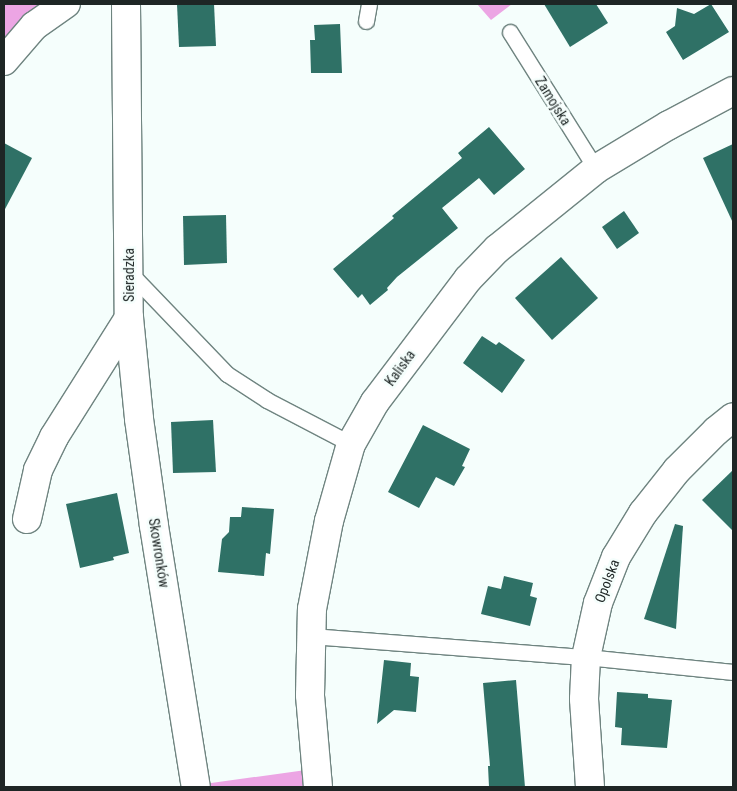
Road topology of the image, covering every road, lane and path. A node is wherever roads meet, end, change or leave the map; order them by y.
1 (66, 4) edge
2 (126, 4) edge
3 (369, 4) edge
4 (366, 21) dead end
5 (510, 32) dead end
6 (4, 61) edge
7 (733, 91) edge
8 (596, 169) junction
9 (129, 272) junction
10 (129, 318) junction
11 (733, 417) edge
12 (351, 444) junction
13 (28, 519) dead end
14 (311, 636) junction
15 (586, 657) junction
16 (733, 672) edge
17 (196, 787) edge
18 (318, 787) edge
19 (590, 787) edge

1 - 6 street
2 - 9 street, Sieradzka
3 - 4 lane
5 - 8 lane, Zamojska
7 - 8 street, Kaliska
8 - 12 street, Kaliska
9 - 10 street, Sieradzka
9 - 12 lane
10 - 13 street, Sieradzka
10 - 17 street, Skowronków
11 - 15 street, Opolska
12 - 14 street, Kaliska
14 - 15 lane
14 - 18 street, Kaliska
15 - 16 lane
15 - 19 street, Opolska

